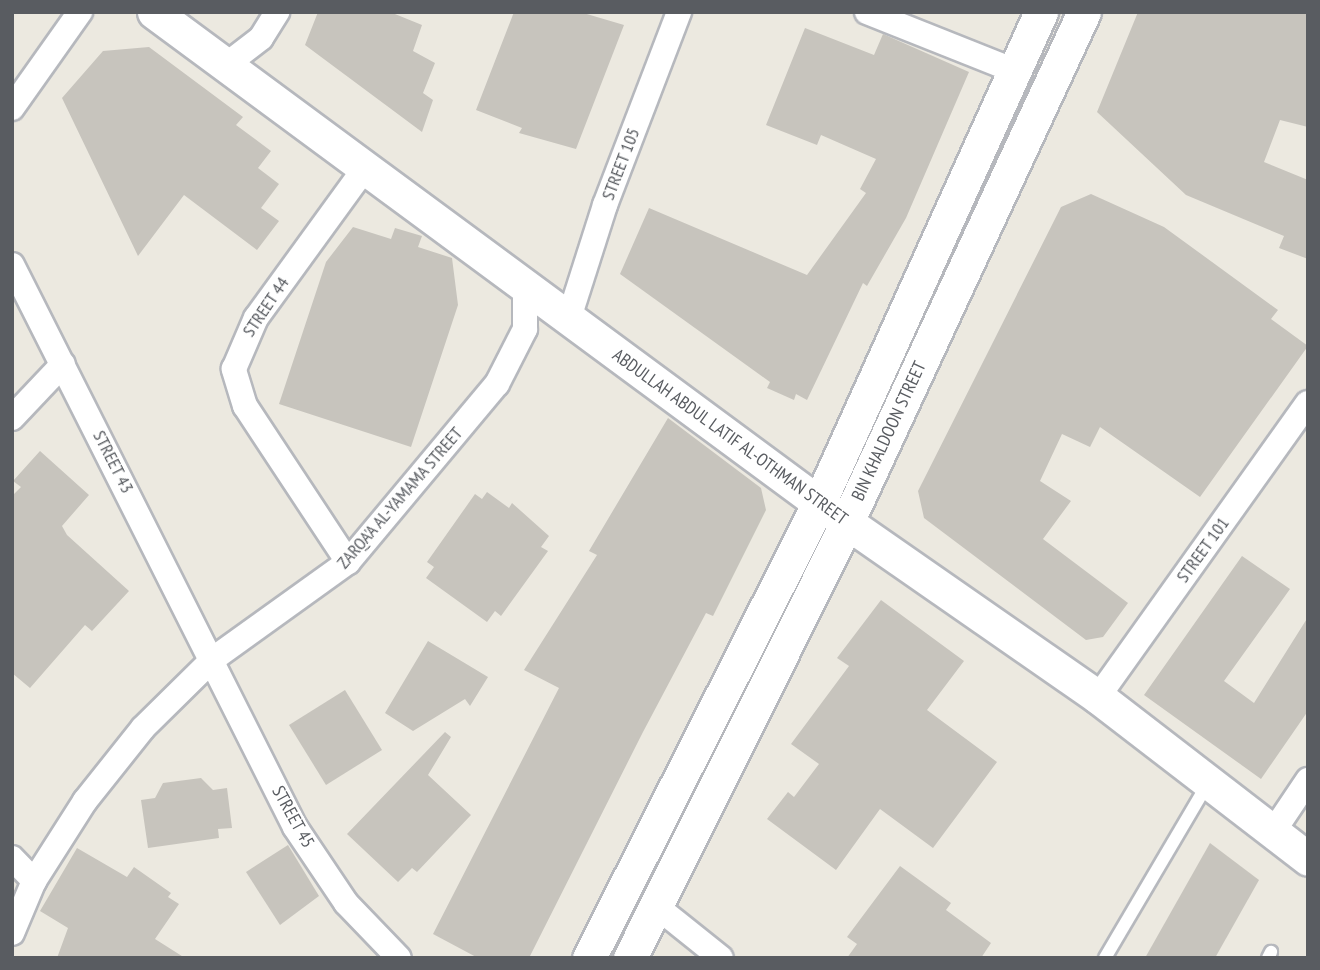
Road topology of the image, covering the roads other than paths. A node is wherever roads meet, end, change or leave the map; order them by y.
1 (80, 12) edge
2 (154, 12) edge
3 (277, 12) edge
4 (679, 12) edge
5 (867, 12) edge
6 (1041, 12) edge
7 (1084, 12) edge
8 (226, 65) junction
9 (1018, 72) junction
10 (13, 107) edge
11 (365, 167) junction
12 (12, 265) edge
13 (525, 286) junction
14 (569, 318) junction
15 (63, 364) junction
16 (1308, 403) edge
17 (12, 418) edge
18 (819, 503) junction
19 (847, 522) junction
20 (348, 562) junction
21 (213, 659) junction
22 (1098, 697) junction
23 (1308, 780) edge
24 (1208, 782) junction
25 (1273, 832) junction
26 (12, 858) edge
27 (1308, 859) edge
28 (34, 881) junction
29 (656, 906) junction
30 (12, 933) edge
31 (398, 958) edge
32 (589, 958) edge
33 (630, 958) edge
34 (721, 958) edge
35 (1105, 958) edge

1 - 10 street
2 - 8 street, ABDULLAH ABDUL LATIF AL-OTHMAN STREET
3 - 8 street
4 - 14 street, STREET 105
5 - 9 street
6 - 9 street, BIN KHALDOON STREET
7 - 19 street, BIN KHALDOON STREET
8 - 11 street, ABDULLAH ABDUL LATIF AL-OTHMAN STREET
9 - 18 street, BIN KHALDOON STREET
11 - 13 street, ABDULLAH ABDUL LATIF AL-OTHMAN STREET
11 - 20 street, STREET 44
12 - 15 street, STREET 43
13 - 14 street, ABDULLAH ABDUL LATIF AL-OTHMAN STREET
13 - 20 street, ZARQA'A AL-YAMAMA STREET
14 - 18 street, ABDULLAH ABDUL LATIF AL-OTHMAN STREET
15 - 17 street
15 - 21 street, STREET 43
16 - 22 street, STREET 101
18 - 19 street, ABDULLAH ABDUL LATIF AL-OTHMAN STREET
18 - 32 street, BIN KHALDOON STREET
19 - 22 street, ABDULLAH ABDUL LATIF AL-OTHMAN STREET
19 - 29 street, BIN KHALDOON STREET
20 - 21 street, ZARQA'A AL-YAMAMA STREET
21 - 28 street, ZARQA'A AL-YAMAMA STREET
21 - 31 street, STREET 45
22 - 24 street, ABDULLAH ABDUL LATIF AL-OTHMAN STREET
23 - 25 street
24 - 25 street, ABDULLAH ABDUL LATIF AL-OTHMAN STREET
24 - 35 lane
25 - 27 street, ABDULLAH ABDUL LATIF AL-OTHMAN STREET
26 - 28 street
28 - 30 street, ZARQA'A AL-YAMAMA STREET
29 - 33 street, BIN KHALDOON STREET
29 - 34 street

